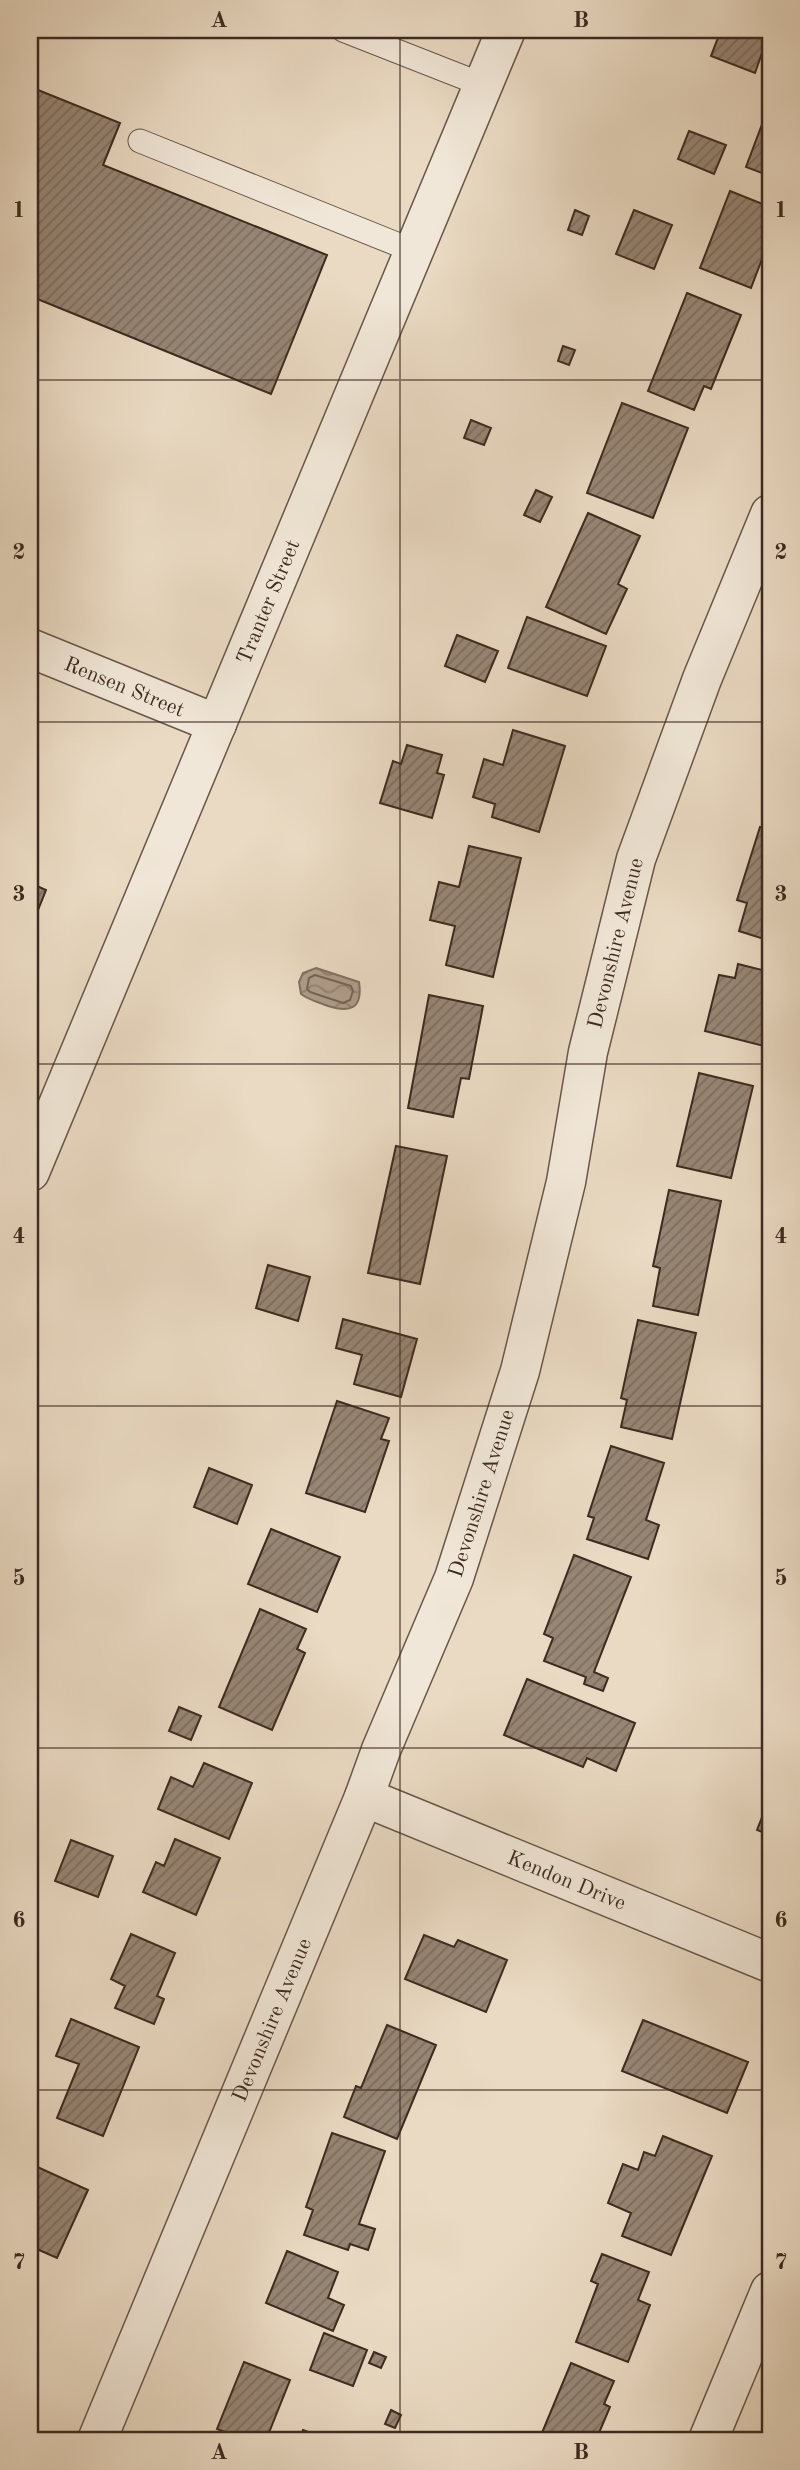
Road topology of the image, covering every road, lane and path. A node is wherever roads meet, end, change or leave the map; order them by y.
1 (343, 30) edge
2 (506, 30) edge
3 (483, 85) junction
4 (140, 141) dead end
5 (414, 251) junction
6 (770, 514) edge
7 (30, 648) edge
8 (217, 724) junction
9 (30, 1172) edge
10 (364, 1797) junction
11 (770, 1963) edge
12 (770, 2291) edge
13 (97, 2440) edge
14 (708, 2440) edge

1 - 3 lane
2 - 3 street, Tranter Street
3 - 5 street, Tranter Street
4 - 5 lane
5 - 8 street, Tranter Street
6 - 10 street, Devonshire Avenue
7 - 8 street, Rensen Street
8 - 9 street, Tranter Street
10 - 11 street, Kendon Drive
10 - 13 street, Devonshire Avenue
12 - 14 street

